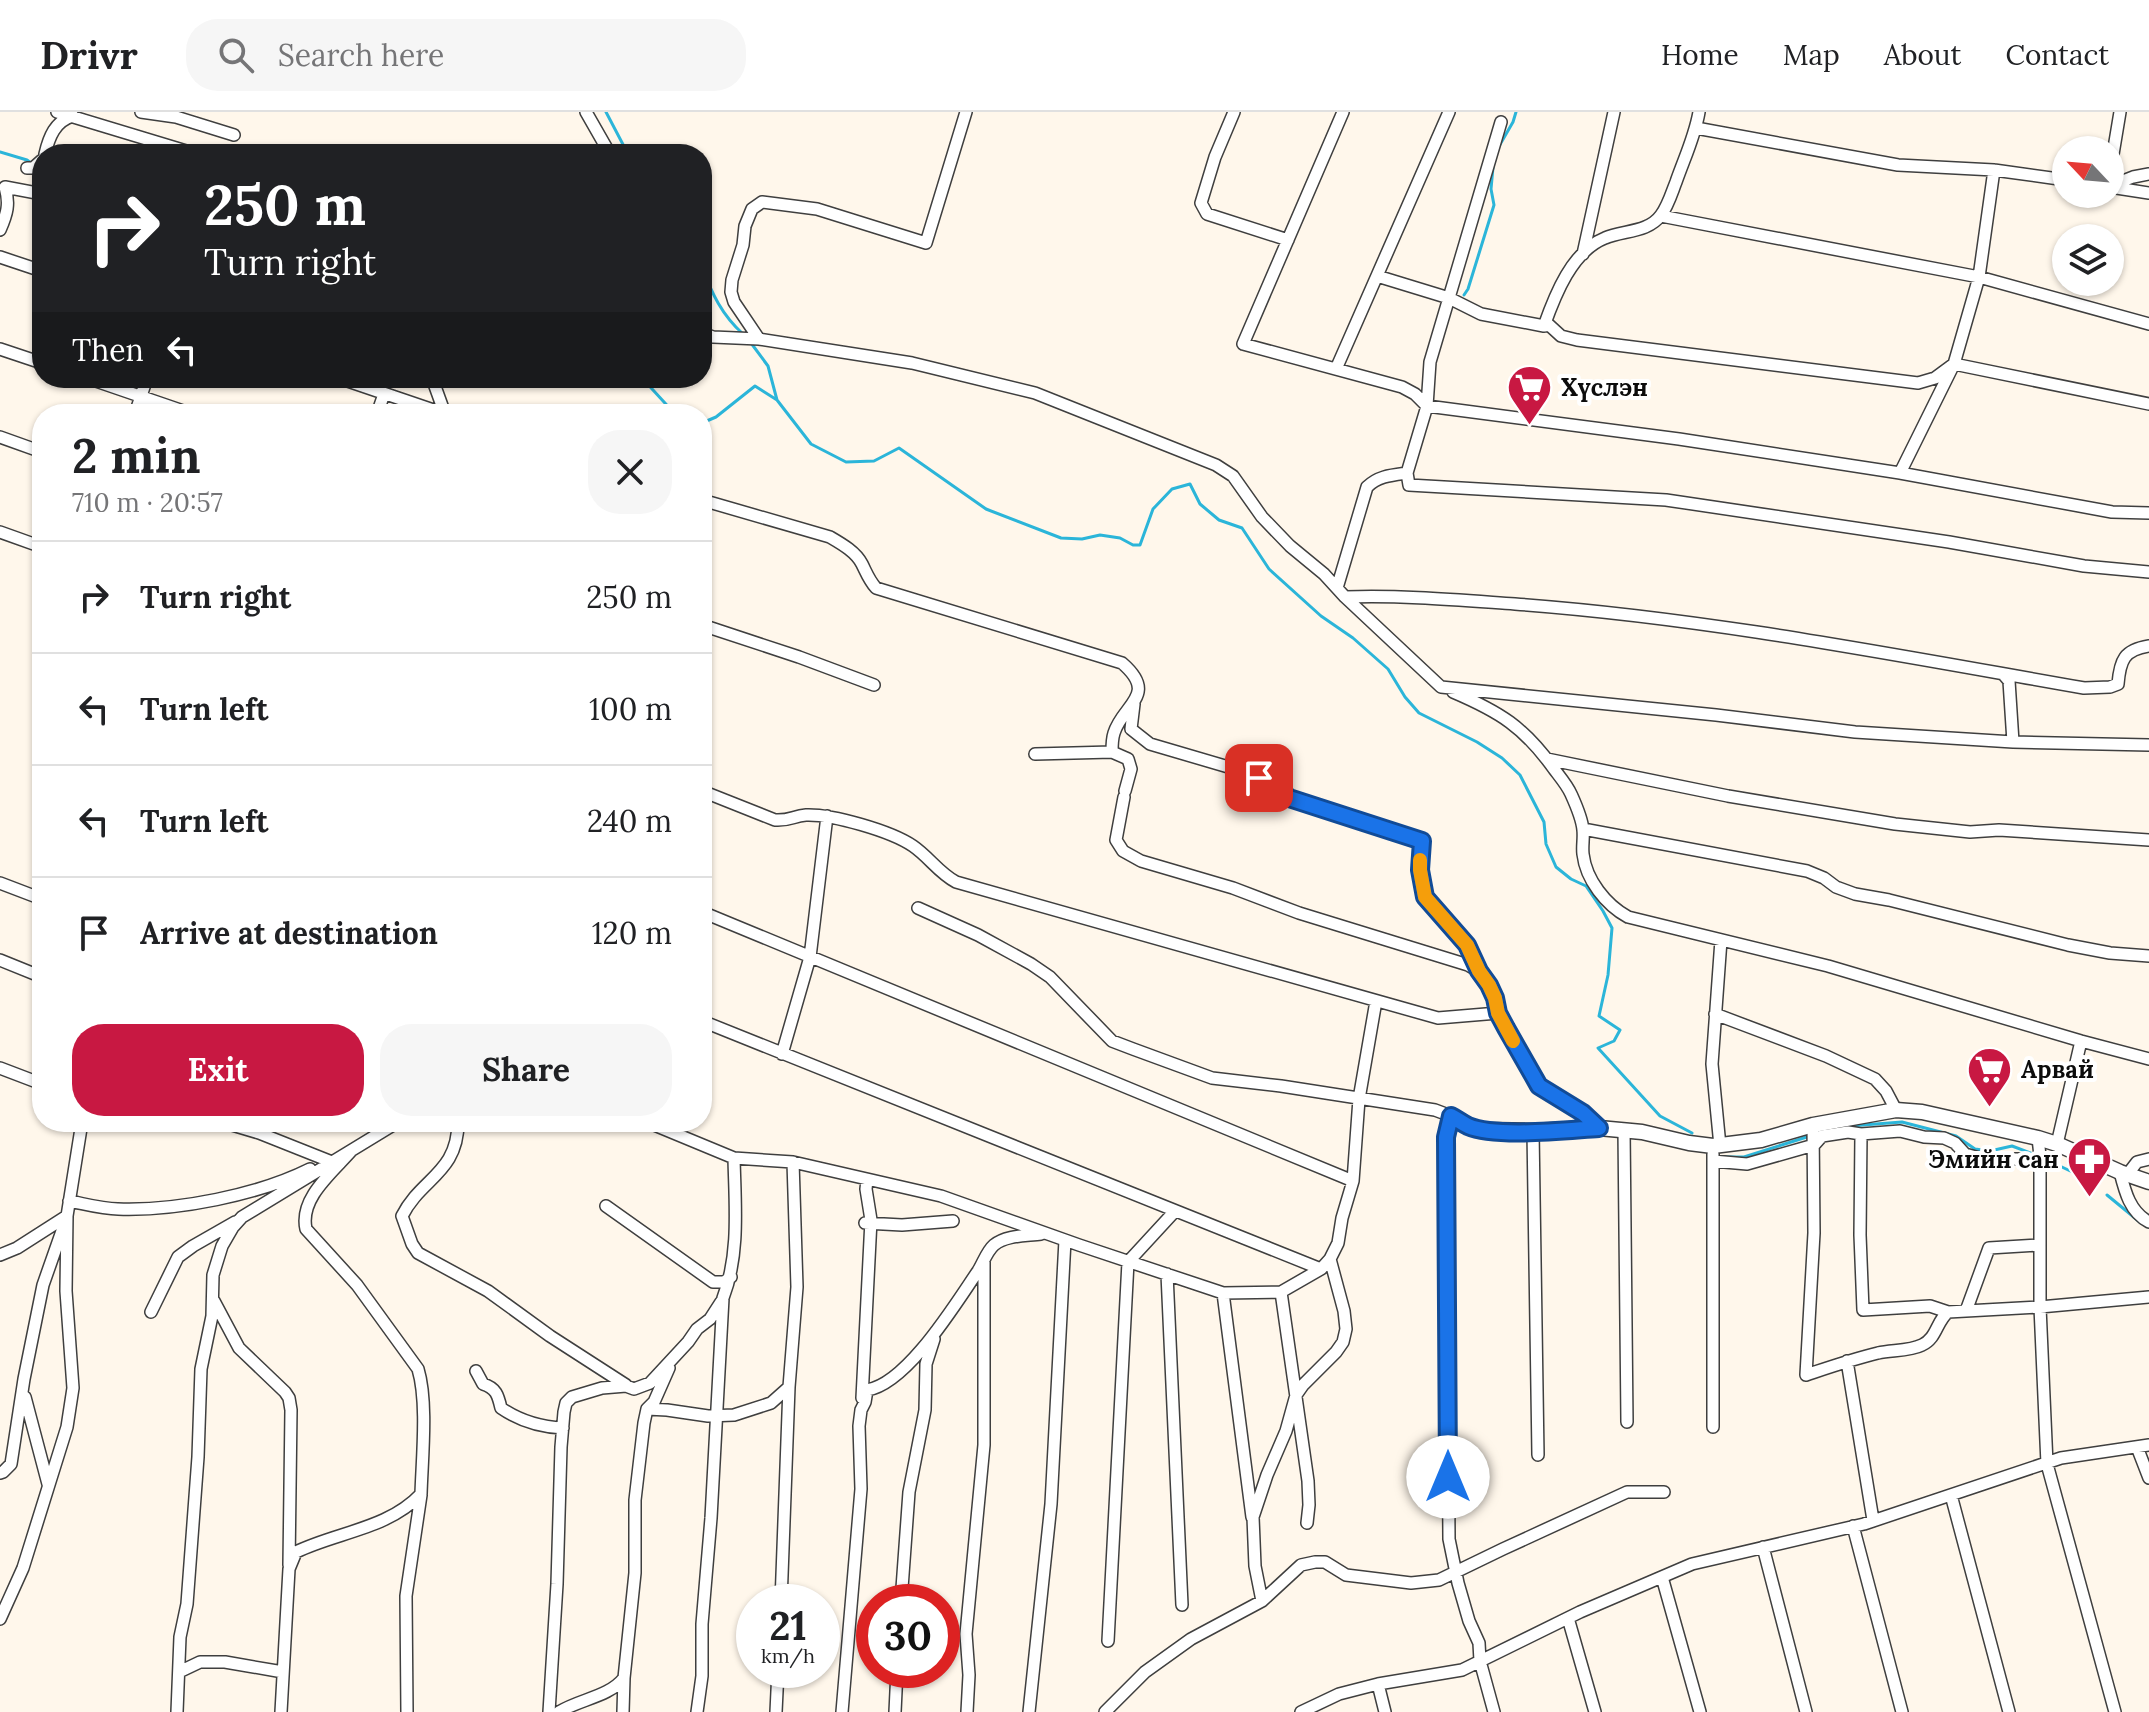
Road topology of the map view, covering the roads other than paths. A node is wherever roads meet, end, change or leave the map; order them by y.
1 (57, 112) edge
2 (141, 112) edge
3 (586, 112) edge
4 (966, 112) edge
5 (1234, 112) edge
6 (1343, 112) edge
7 (1449, 112) edge
8 (1614, 112) edge
9 (1699, 112) edge
10 (2120, 112) edge
11 (73, 116) junction
12 (1501, 122) dead end
13 (1696, 128) junction
14 (234, 135) dead end
15 (2116, 136) edge
16 (49, 144) edge
17 (164, 144) edge
18 (604, 144) edge
19 (27, 168) dead end
20 (32, 168) edge
21 (1994, 170) junction
22 (2149, 174) edge
23 (2052, 178) edge
24 (2124, 181) edge
25 (2124, 189) edge
26 (32, 192) edge
27 (2149, 193) edge
28 (1661, 216) junction
29 (0, 230) edge
30 (1288, 240) junction
31 (1583, 254) junction
32 (0, 257) edge
33 (32, 268) edge
34 (1377, 276) junction
35 (1979, 277) junction
36 (1449, 298) junction
37 (2149, 324) edge
38 (1544, 326) junction
39 (712, 335) edge
40 (759, 339) junction
41 (0, 349) edge
42 (32, 360) edge
43 (1954, 364) junction
44 (1336, 369) junction
45 (117, 388) edge
46 (144, 388) edge
47 (367, 388) edge
48 (384, 394) junction
49 (141, 396) junction
50 (138, 404) edge
51 (164, 404) edge
52 (380, 404) edge
53 (414, 404) edge
54 (2149, 404) edge
55 (1427, 406) junction
56 (0, 437) edge
57 (32, 448) edge
58 (1407, 473) junction
59 (1900, 473) junction
60 (712, 503) edge
61 (2149, 513) edge
62 (0, 532) edge
63 (32, 543) edge
64 (2149, 572) edge
65 (1341, 592) junction
66 (712, 628) edge
67 (2149, 646) edge
68 (2003, 674) junction
69 (874, 685) dead end
70 (1441, 687) junction
71 (1134, 703) junction
72 (2013, 742) junction
73 (2149, 745) edge
74 (1112, 752) junction
75 (1035, 754) dead end
76 (1547, 759) junction
77 (712, 795) edge
78 (827, 816) junction
79 (1583, 829) junction
80 (2149, 840) edge
81 (0, 883) edge
82 (32, 895) edge
83 (918, 908) dead end
84 (712, 916) edge
85 (1721, 940) junction
86 (2149, 956) edge
87 (810, 957) junction
88 (0, 960) edge
89 (1479, 971) junction
90 (32, 973) edge
91 (1376, 1001) junction
92 (1498, 1013) junction
93 (1715, 1014) junction
94 (712, 1025) edge
95 (2081, 1041) junction
96 (782, 1054) junction
97 (2149, 1059) edge
98 (0, 1068) edge
99 (32, 1080) edge
100 (1359, 1099) junction
101 (1896, 1110) junction
102 (1451, 1116) junction
103 (1813, 1125) junction
104 (1599, 1128) junction
105 (1624, 1130) junction
106 (1533, 1131) junction
107 (80, 1132) edge
108 (256, 1132) edge
109 (382, 1132) edge
110 (457, 1132) edge
111 (671, 1132) edge
112 (1861, 1134) junction
113 (2038, 1138) junction
114 (2057, 1144) junction
115 (1814, 1145) junction
116 (352, 1150) junction
117 (1715, 1151) junction
118 (734, 1158) junction
119 (2149, 1159) edge
120 (330, 1161) junction
121 (793, 1162) junction
122 (2040, 1165) junction
123 (2123, 1174) junction
124 (867, 1180) junction
125 (1353, 1181) junction
126 (2149, 1182) edge
127 (69, 1201) junction
128 (606, 1206) dead end
129 (1175, 1211) junction
130 (67, 1216) junction
131 (242, 1217) junction
132 (953, 1221) dead end
133 (2149, 1222) edge
134 (868, 1223) junction
135 (1045, 1233) junction
136 (1065, 1240) junction
137 (2040, 1245) junction
138 (0, 1255) edge
139 (1330, 1259) junction
140 (984, 1262) junction
141 (1128, 1262) junction
142 (1321, 1269) junction
143 (1167, 1274) junction
144 (731, 1277) junction
145 (1281, 1292) junction
146 (1223, 1293) junction
147 (2149, 1297) edge
148 (723, 1298) junction
149 (214, 1301) junction
150 (2040, 1307) junction
151 (1966, 1311) junction
152 (151, 1312) dead end
153 (1948, 1312) junction
154 (942, 1324) junction
155 (675, 1355) junction
156 (1847, 1361) junction
157 (476, 1371) dead end
158 (630, 1387) junction
159 (789, 1387) junction
160 (23, 1390) junction
161 (1296, 1395) junction
162 (650, 1406) junction
163 (861, 1410) junction
164 (717, 1417) junction
165 (1627, 1422) dead end
166 (1713, 1427) dead end
167 (563, 1428) junction
168 (2143, 1446) edge
169 (1538, 1455) dead end
170 (2047, 1464) junction
171 (0, 1473) edge
172 (2149, 1478) edge
173 (48, 1485) junction
174 (1664, 1492) dead end
175 (421, 1494) junction
176 (1951, 1495) junction
177 (1253, 1517) junction
178 (1873, 1520) junction
179 (1307, 1523) dead end
180 (1853, 1526) junction
181 (1763, 1547) junction
182 (289, 1569) junction
183 (1456, 1574) junction
184 (1662, 1577) junction
185 (782, 1584) edge
186 (902, 1584) edge
187 (1262, 1601) junction
188 (1182, 1605) dead end
189 (1568, 1618) junction
190 (0, 1619) edge
191 (1108, 1641) dead end
192 (1480, 1661) junction
193 (179, 1672) junction
194 (283, 1672) junction
195 (624, 1678) junction
196 (1378, 1684) junction
197 (777, 1688) edge
198 (896, 1688) edge
199 (177, 1712) edge
200 (281, 1712) edge
201 (407, 1712) edge
202 (549, 1712) edge
203 (559, 1712) edge
204 (623, 1712) edge
205 (697, 1712) edge
206 (776, 1712) edge
207 (842, 1712) edge
208 (895, 1712) edge
209 (967, 1712) edge
210 (1029, 1712) edge
211 (1105, 1712) edge
212 (1301, 1712) edge
213 (1385, 1712) edge
214 (1494, 1712) edge
215 (1595, 1712) edge
216 (1700, 1712) edge
217 (1806, 1712) edge
218 (1902, 1712) edge
219 (2009, 1712) edge
220 (2115, 1712) edge

1 - 11 street
2 - 14 street
3 - 18 street
4 - 40 street
5 - 30 street
6 - 30 street
7 - 34 street
8 - 31 street
9 - 13 street
10 - 15 street
11 - 16 street
11 - 17 street
12 - 36 street
13 - 21 street
13 - 28 street
19 - 20 street
21 - 23 street
21 - 35 street
22 - 24 street
25 - 27 street
26 - 29 street
28 - 31 street
28 - 35 street
30 - 44 street
31 - 38 street
32 - 33 street
34 - 36 street
34 - 44 street
35 - 37 street
35 - 43 street
36 - 38 street
36 - 55 street
38 - 43 street
39 - 40 street
40 - 65 street
41 - 42 street
43 - 54 street
43 - 59 street
44 - 55 street
45 - 49 street
46 - 49 street
47 - 48 street
48 - 52 street
48 - 53 street
49 - 50 street
49 - 51 street
55 - 58 street
55 - 59 street
56 - 57 street
58 - 64 street
58 - 65 street
59 - 61 street
60 - 71 street
62 - 63 street
65 - 68 street
65 - 70 street
66 - 69 street
67 - 68 street
68 - 72 street
70 - 72 street
70 - 76 street
71 - 74 street
71 - 89 street
72 - 73 street
74 - 75 street
74 - 89 street
76 - 79 street
76 - 80 street
77 - 78 street
78 - 87 street
78 - 91 street
79 - 85 street
79 - 86 street
81 - 82 street
83 - 100 street
84 - 87 street
85 - 93 street
85 - 95 street
87 - 96 street
87 - 125 street
88 - 90 street
89 - 92 street
91 - 92 street
91 - 100 street
92 - 104 street
93 - 101 street
93 - 117 street
94 - 96 street
95 - 97 street
95 - 114 street
96 - 129 street
98 - 99 street
100 - 102 street
100 - 125 street
101 - 103 street
101 - 113 street
102 - 106 street
102 - 183 street
103 - 115 street
103 - 117 street
104 - 105 street
104 - 106 street
105 - 117 street
105 - 165 street
106 - 169 street
107 - 127 street
108 - 120 street
109 - 116 street
110 - 158 street
111 - 118 street
112 - 115 street
112 - 122 street
112 - 153 street
113 - 114 street
113 - 122 street
114 - 123 street
115 - 117 street
115 - 156 street
116 - 120 street
116 - 175 street
117 - 166 street
118 - 121 street
118 - 144 street
119 - 123 street
120 - 127 street
120 - 131 street
121 - 124 street
121 - 159 street
122 - 137 street
123 - 126 street
123 - 133 street
124 - 134 street
124 - 135 street
125 - 139 street
127 - 130 street
128 - 144 street
129 - 141 street
129 - 142 street
130 - 138 street
130 - 160 street
130 - 173 street
131 - 149 street
131 - 152 street
132 - 134 street
134 - 163 street
135 - 136 street
135 - 140 street
136 - 141 street
136 - 210 street
137 - 150 street
137 - 151 street
139 - 142 street
139 - 161 street
140 - 154 street
140 - 209 street
141 - 143 street
141 - 191 street
142 - 145 street
143 - 146 street
143 - 188 street
144 - 148 street
145 - 146 street
145 - 161 street
146 - 177 street
147 - 150 street
148 - 155 street
148 - 164 street
149 - 182 street
149 - 193 street
150 - 151 street
150 - 170 street
151 - 153 street
153 - 156 street
154 - 163 street
154 - 186 street
155 - 158 street
155 - 162 street
156 - 178 street
157 - 167 street
158 - 162 street
158 - 167 street
159 - 164 street
159 - 185 street
160 - 171 street
160 - 173 street
161 - 177 street
161 - 179 street
162 - 164 street
162 - 195 street
163 - 207 street
164 - 205 street
167 - 202 street
168 - 170 street
168 - 172 street
170 - 176 street
170 - 220 street
173 - 190 street
174 - 183 street
175 - 182 street
175 - 201 street
176 - 178 street
176 - 219 street
177 - 187 street
178 - 180 street
180 - 181 street
180 - 218 street
181 - 184 street
181 - 217 street
182 - 194 street
183 - 187 street
183 - 192 street
184 - 189 street
184 - 216 street
187 - 211 street
189 - 192 street
189 - 215 street
192 - 196 street
192 - 214 street
193 - 194 street
193 - 199 street
194 - 200 street
195 - 203 street
195 - 204 street
196 - 212 street
196 - 213 street
197 - 206 street
198 - 208 street

